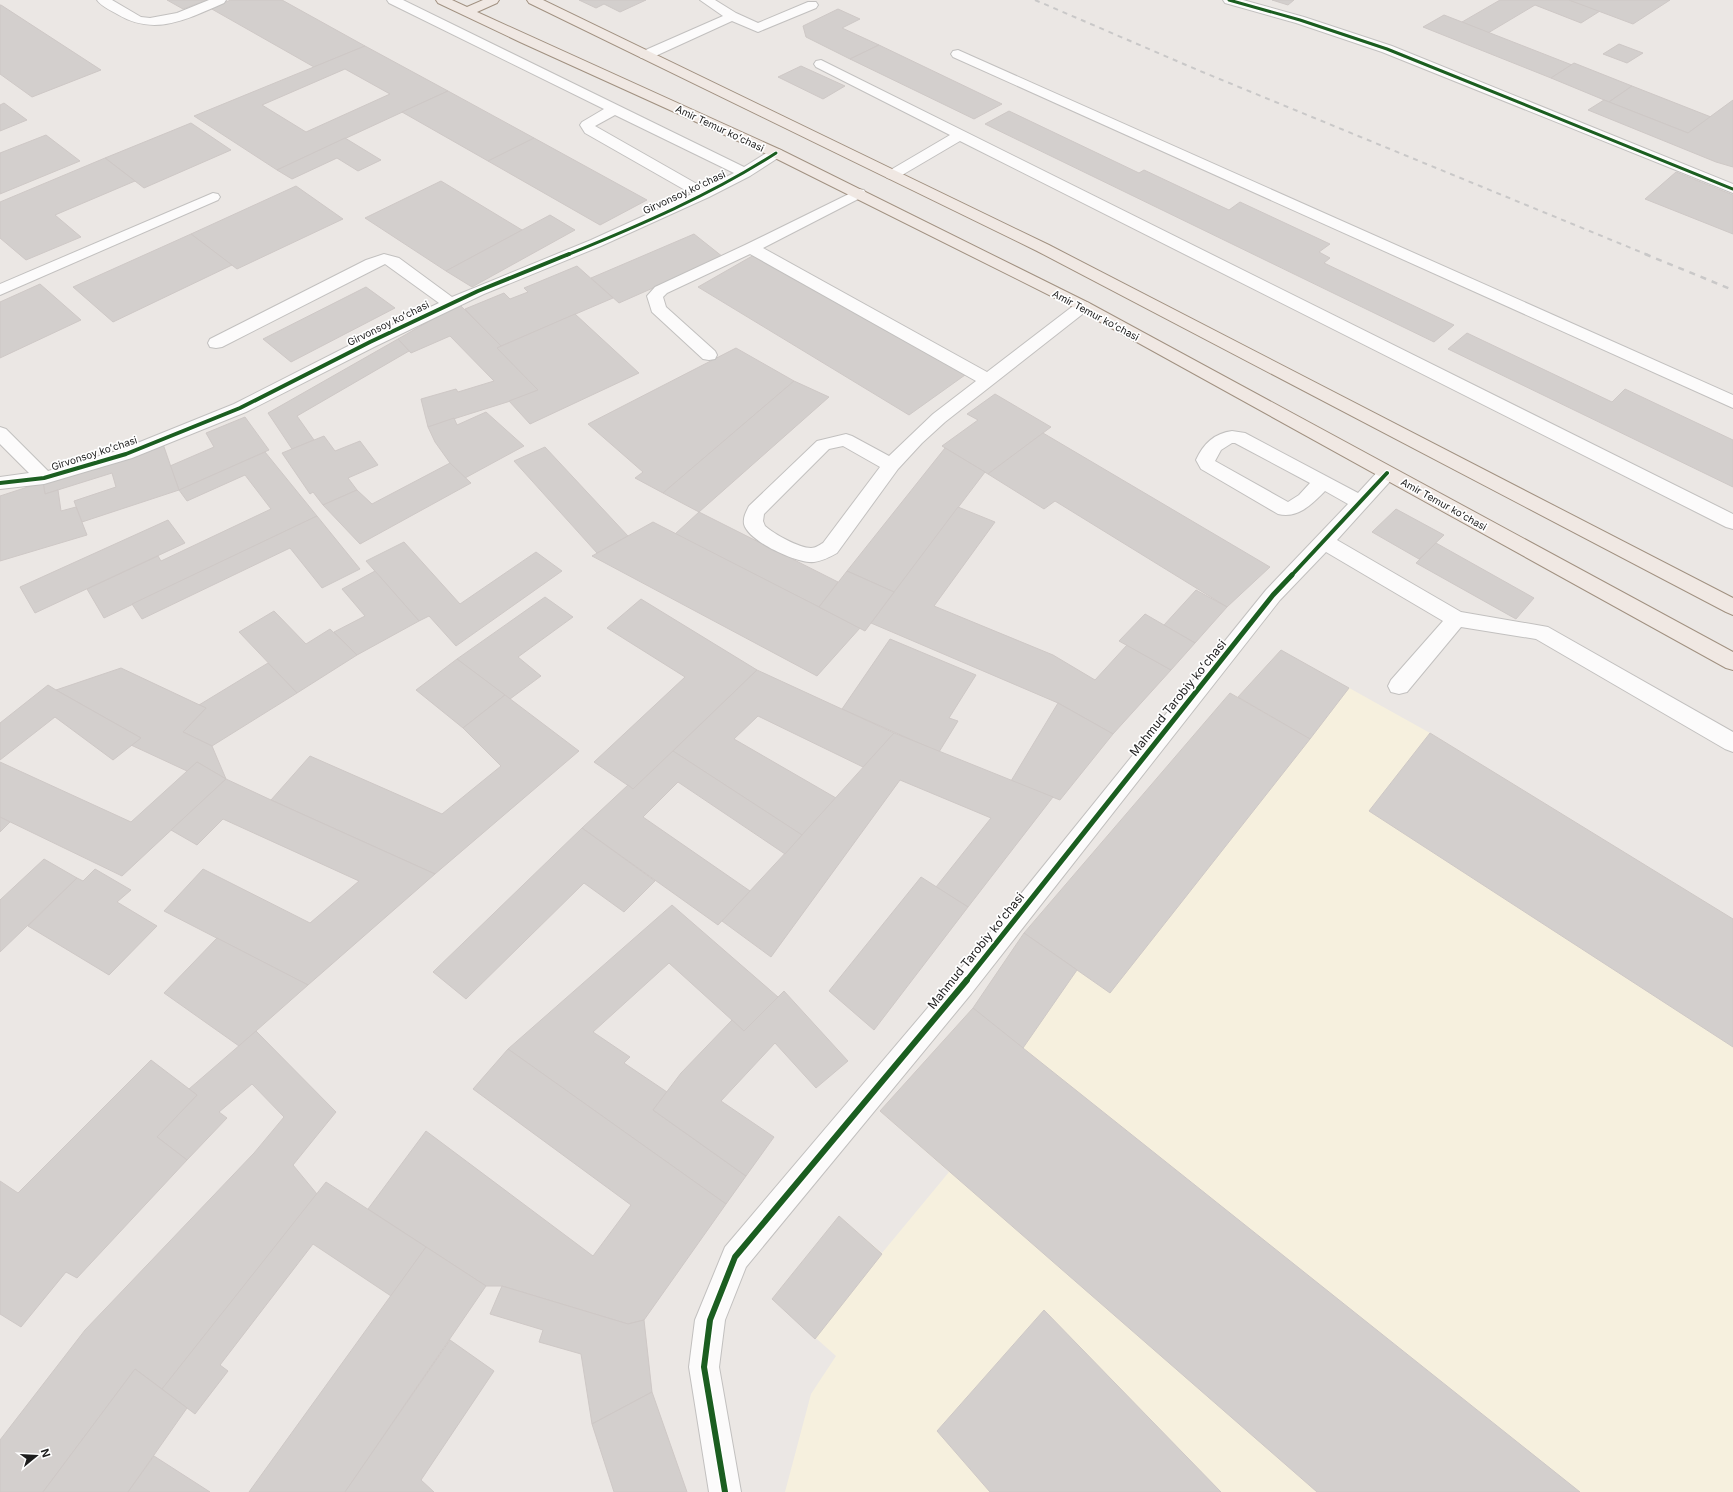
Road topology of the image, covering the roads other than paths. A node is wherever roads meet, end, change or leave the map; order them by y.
1 (103, 0) edge
2 (220, 0) edge
3 (394, 0) edge
4 (442, 0) edge
5 (493, 0) edge
6 (533, 0) edge
7 (706, 0) edge
8 (1230, 0) edge
9 (812, 5) dead end
10 (467, 12) junction
11 (732, 16) junction
12 (958, 54) dead end
13 (646, 55) junction
14 (821, 64) dead end
15 (615, 109) junction
16 (960, 135) junction
17 (776, 153) junction
18 (745, 173) junction
19 (892, 175) junction
20 (1733, 189) edge
21 (859, 193) junction
22 (704, 194) junction
23 (213, 197) dead end
24 (751, 248) junction
25 (0, 290) edge
26 (451, 304) junction
27 (1083, 306) junction
28 (216, 342) dead end
29 (709, 355) dead end
30 (987, 380) junction
31 (1733, 402) edge
32 (0, 433) edge
33 (891, 465) junction
34 (1387, 473) junction
35 (44, 478) junction
36 (1323, 482) junction
37 (0, 484) edge
38 (1360, 502) junction
39 (1733, 522) edge
40 (1324, 542) junction
41 (1733, 607) edge
42 (1456, 619) junction
43 (1733, 662) edge
44 (1399, 686) dead end
45 (1733, 742) edge
46 (725, 1492) edge

1 - 2 street
3 - 15 street
4 - 10 main road, Amir Temur koʻchasi
5 - 10 main road
6 - 13 main road
7 - 11 street
8 - 20 street
9 - 11 street
10 - 17 main road, Amir Temur koʻchasi
11 - 13 street
12 - 31 street
13 - 19 main road
14 - 16 street
15 - 18 street
15 - 22 street
16 - 19 street
16 - 39 street
17 - 18 street, Girvonsoy koʻchasi
17 - 21 main road, Amir Temur koʻchasi
18 - 22 street, Girvonsoy koʻchasi
19 - 41 main road
21 - 24 street
21 - 27 main road, Amir Temur koʻchasi
22 - 26 street, Girvonsoy koʻchasi
23 - 25 street
24 - 29 street
24 - 30 street
26 - 28 street
26 - 35 street, Girvonsoy koʻchasi
27 - 30 street
27 - 34 main road, Amir Temur koʻchasi
30 - 33 street
32 - 35 street
33 - 33 street
34 - 38 street, Mahmud Tarobiy koʻchasi
34 - 43 main road, Amir Temur koʻchasi
35 - 37 street, Girvonsoy koʻchasi
36 - 36 street
36 - 38 street
38 - 40 street, Mahmud Tarobiy koʻchasi
40 - 42 street
40 - 46 street, Mahmud Tarobiy koʻchasi
42 - 44 street
42 - 45 street

